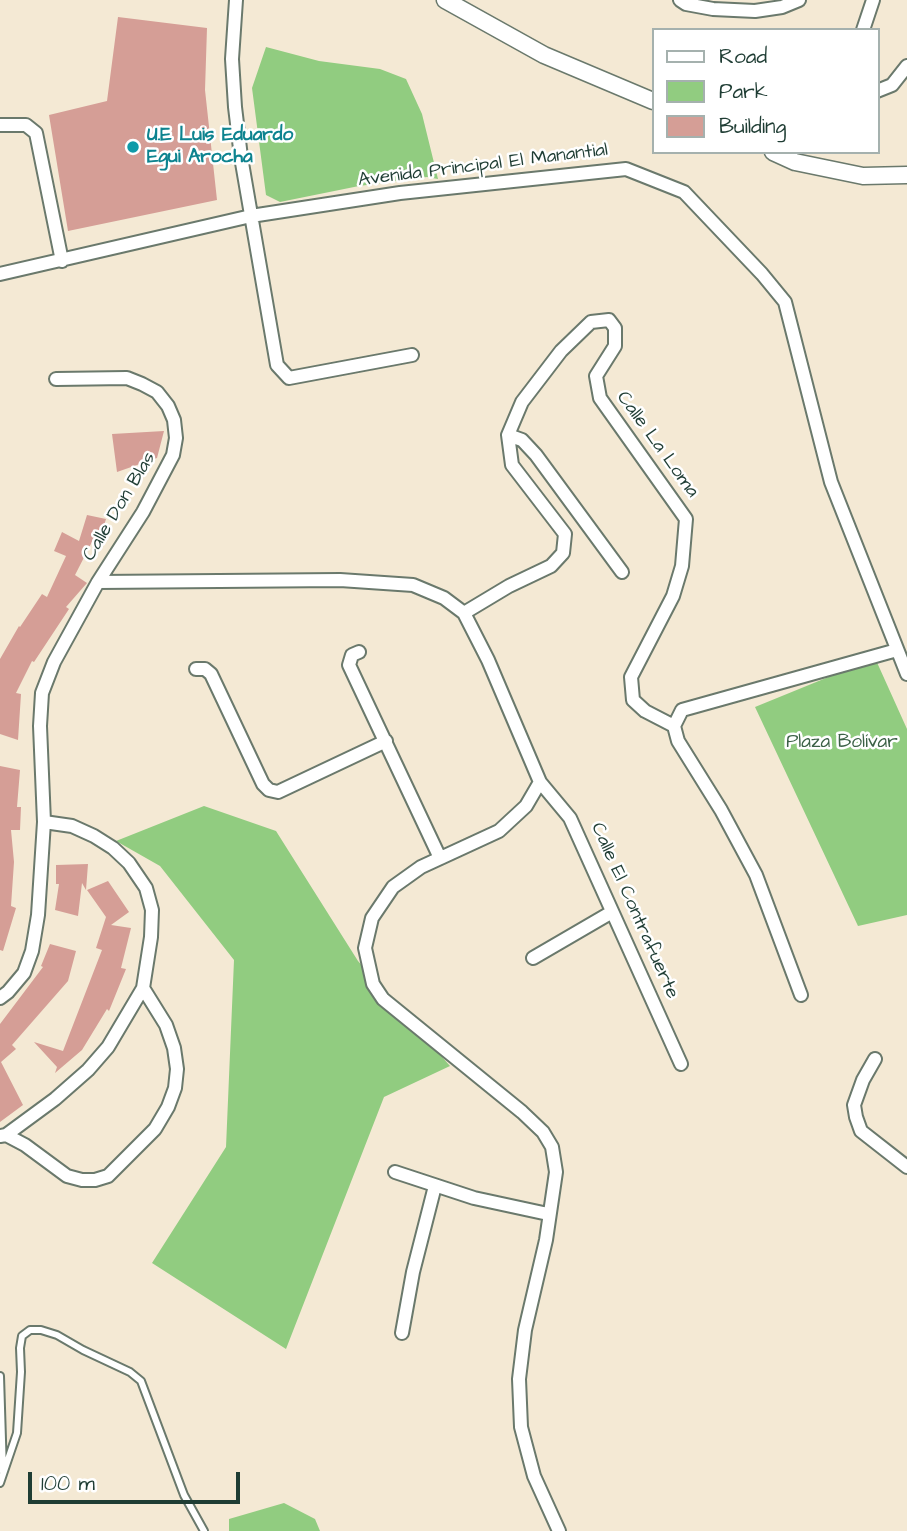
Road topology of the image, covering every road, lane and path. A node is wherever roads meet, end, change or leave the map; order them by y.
1 (236, 0) edge
2 (445, 0) edge
3 (680, 0) edge
4 (799, 0) edge
5 (873, 0) edge
6 (864, 28) edge
7 (907, 66) edge
8 (879, 89) edge
9 (652, 101) edge
10 (0, 125) edge
11 (777, 154) edge
12 (907, 175) edge
13 (251, 216) junction
14 (62, 261) junction
15 (0, 274) edge
16 (412, 355) dead end
17 (57, 379) dead end
18 (508, 435) junction
19 (622, 572) dead end
20 (98, 582) junction
21 (464, 613) junction
22 (897, 650) junction
23 (359, 652) dead end
24 (196, 668) dead end
25 (907, 674) edge
26 (674, 726) junction
27 (386, 741) junction
28 (540, 782) junction
29 (44, 822) junction
30 (440, 858) junction
31 (612, 912) junction
32 (533, 957) dead end
33 (143, 988) junction
34 (801, 995) dead end
35 (0, 998) edge
36 (876, 1059) dead end
37 (681, 1064) dead end
38 (3, 1136) edge
39 (907, 1167) edge
40 (395, 1172) dead end
41 (435, 1186) junction
42 (548, 1214) junction
43 (402, 1333) dead end
44 (0, 1377) edge
45 (2, 1480) edge
46 (204, 1531) edge
47 (559, 1531) edge

1 - 13 street
2 - 9 street
3 - 4 street
5 - 6 street
7 - 8 street
10 - 14 street
11 - 12 street
13 - 14 street, Avenida Principal El Manantial
13 - 16 street
13 - 22 street, Avenida Principal El Manantial
14 - 15 street, Avenida Principal El Manantial
17 - 20 street, Calle Don Blas
18 - 19 street
18 - 21 street
18 - 26 street, Calle La Loma
20 - 21 street
20 - 29 street, Calle Don Blas
21 - 28 street, Calle El Contrafuerte
22 - 25 street, Avenida Principal El Manantial
22 - 26 street
23 - 27 street
24 - 27 street
26 - 34 street
27 - 30 street
28 - 30 street
28 - 31 street, Calle El Contrafuerte
29 - 33 street
29 - 35 street, Calle Don Blas
30 - 42 street
31 - 32 street
31 - 37 street, Calle El Contrafuerte
33 - 38 street
33 - 38 street
36 - 39 street
40 - 41 street
41 - 42 street
41 - 43 street
42 - 47 street
44 - 45 lane
45 - 46 lane

